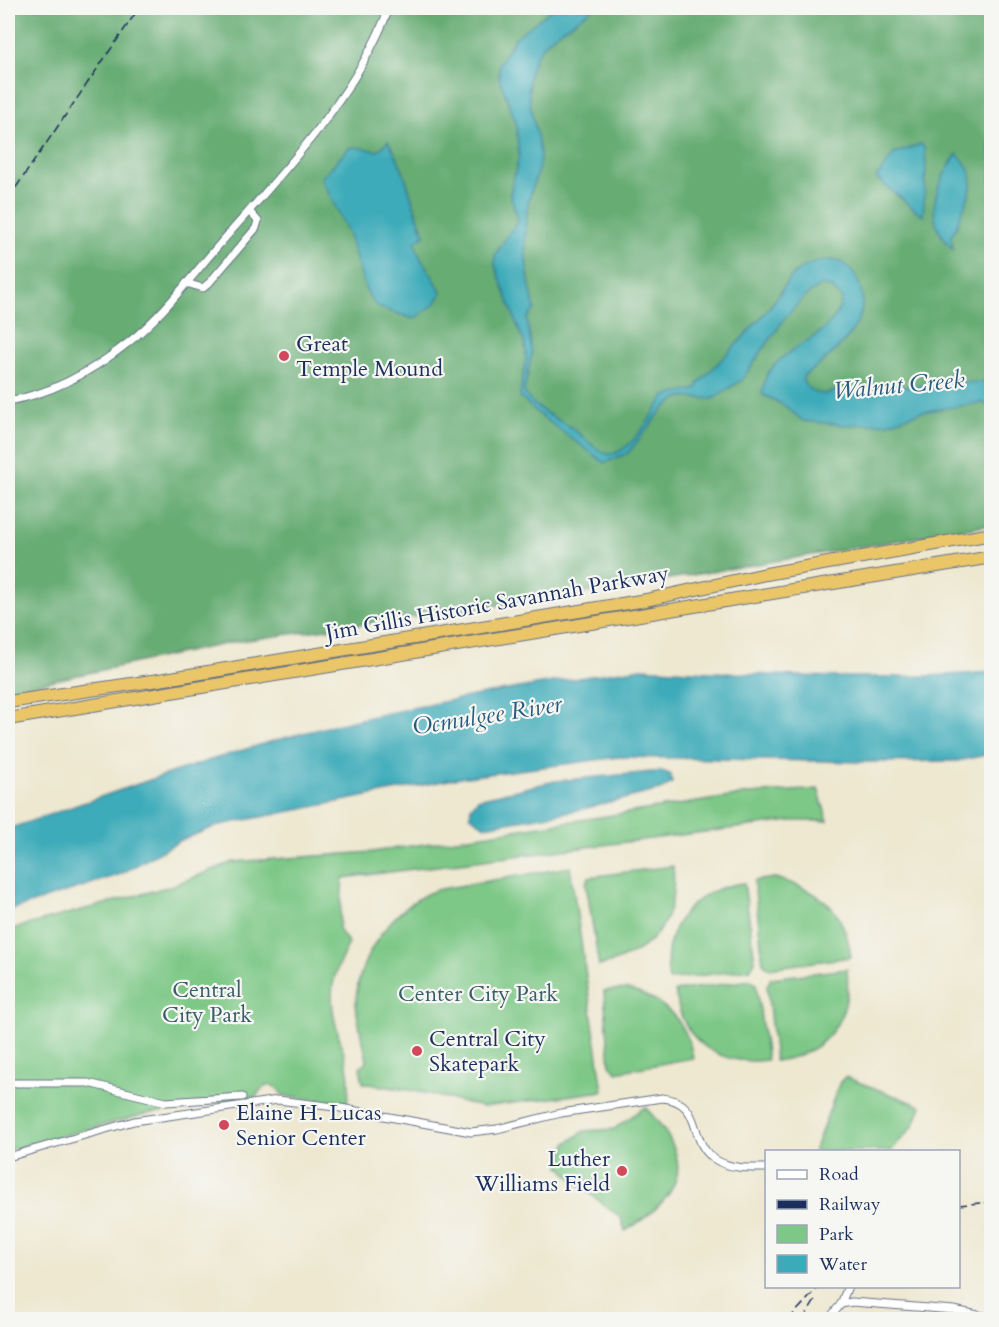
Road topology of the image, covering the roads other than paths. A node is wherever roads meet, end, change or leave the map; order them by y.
1 (389, 8) edge
2 (249, 211) junction
3 (186, 283) junction
4 (8, 401) edge
5 (992, 534) edge
6 (992, 557) edge
7 (8, 702) edge
8 (8, 719) edge
9 (8, 1083) edge
10 (242, 1097) dead end
11 (8, 1156) edge
12 (765, 1168) edge
13 (848, 1288) edge
14 (841, 1304) junction
15 (992, 1318) edge
16 (828, 1320) edge

1 - 2 street
2 - 3 street
2 - 3 street
3 - 4 street
5 - 7 highway, Jim Gillis Historic Savannah Parkway
6 - 8 highway, Jim Gillis Historic Savannah Parkway
9 - 10 street
11 - 12 street
13 - 14 street
14 - 15 street
14 - 16 street

